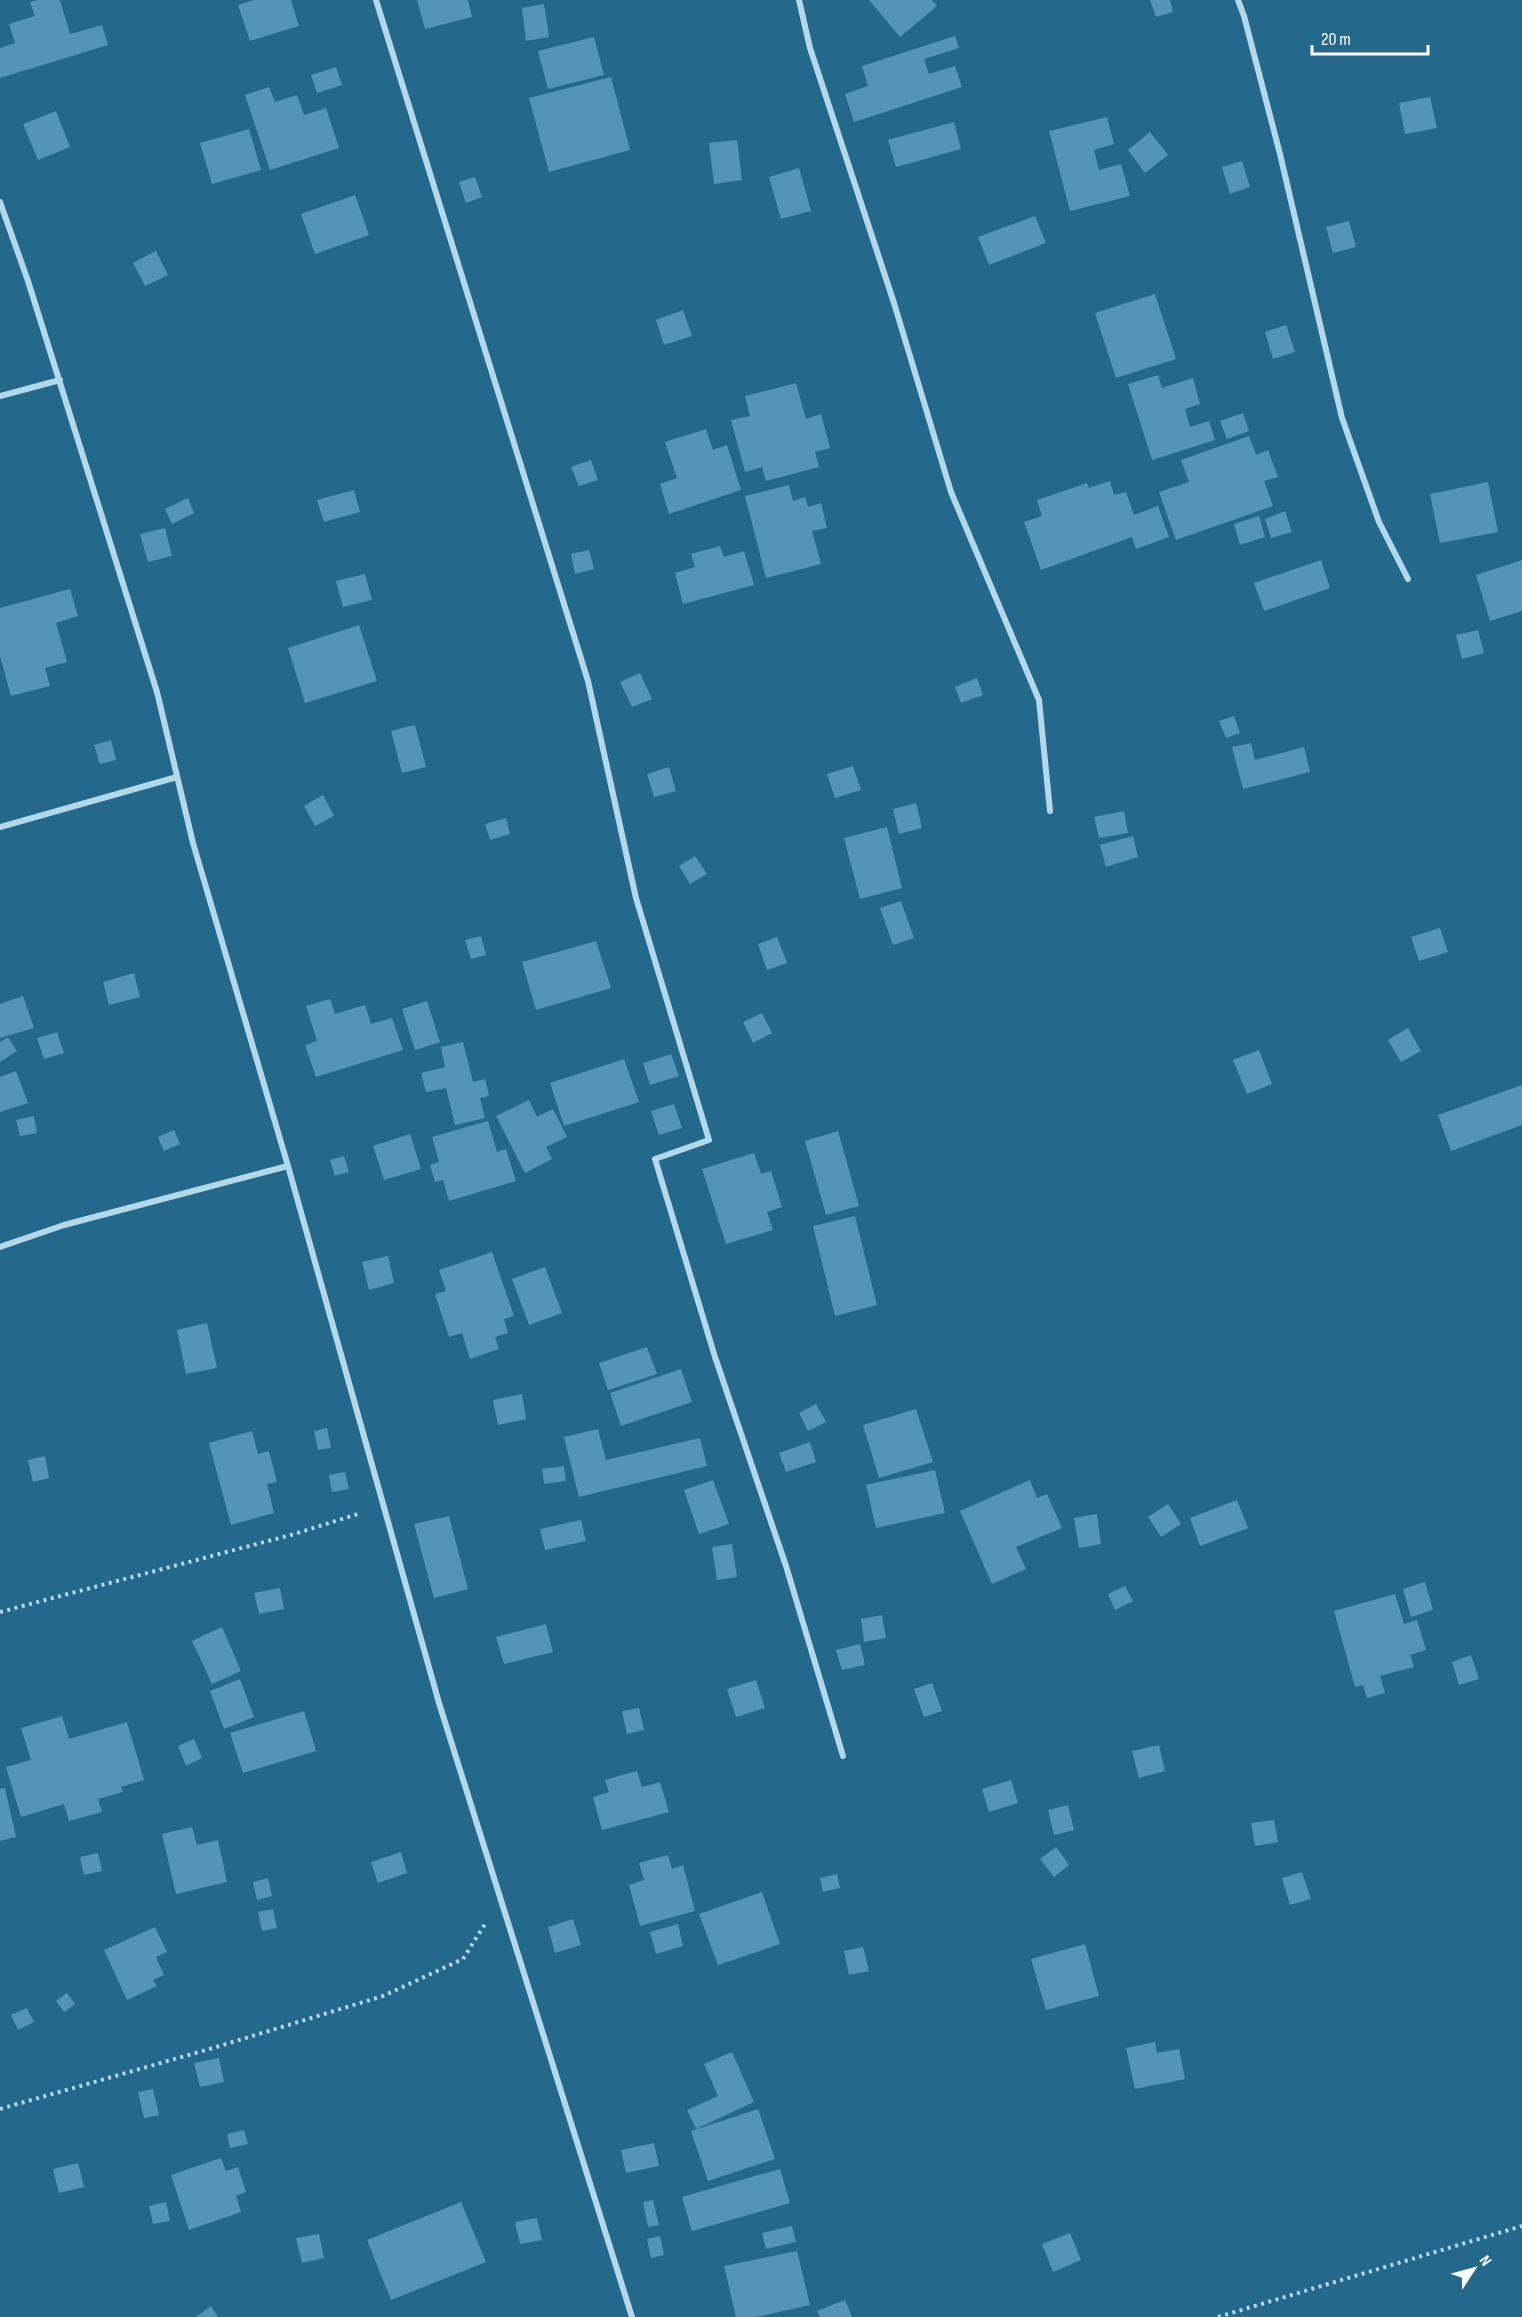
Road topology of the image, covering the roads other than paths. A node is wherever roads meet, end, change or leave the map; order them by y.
1 (376, 0) edge
2 (799, 0) edge
3 (1238, 0) edge
4 (0, 202) edge
5 (60, 380) junction
6 (0, 396) edge
7 (1408, 579) dead end
8 (177, 777) junction
9 (1050, 811) dead end
10 (0, 827) edge
11 (288, 1166) junction
12 (0, 1247) edge
13 (843, 1756) dead end
14 (632, 2317) edge

1 - 13 street
2 - 9 street
3 - 7 street
4 - 5 street
5 - 6 street
5 - 8 street
8 - 10 street
8 - 11 street
11 - 12 street
11 - 14 street

